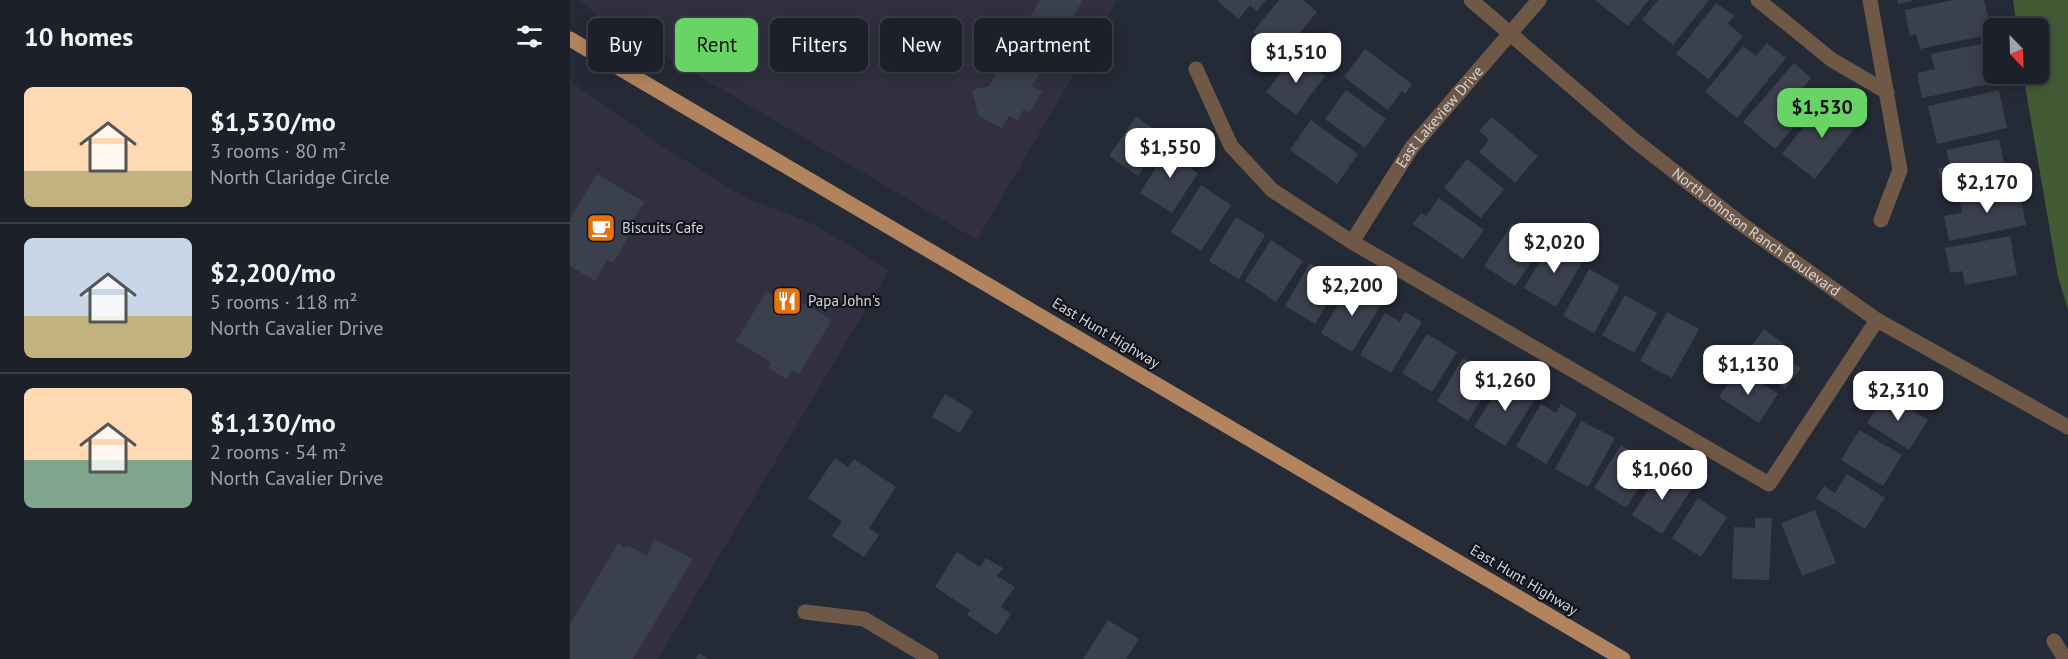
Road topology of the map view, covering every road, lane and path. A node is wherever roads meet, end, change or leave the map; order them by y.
1 (1471, 0) edge
2 (1539, 0) edge
3 (1758, 0) edge
4 (1870, 0) edge
5 (1510, 34) junction
6 (570, 39) edge
7 (1196, 69) dead end
8 (1887, 92) junction
9 (1881, 220) dead end
10 (1352, 242) junction
11 (1877, 320) junction
12 (2068, 427) edge
13 (805, 612) dead end
14 (2054, 642) dead end
15 (931, 659) edge
16 (1623, 659) edge
17 (2065, 659) edge

1 - 5 street, North Johnson Ranch Boulevard
2 - 5 street, East Lakeview Drive
3 - 8 street
4 - 8 street
5 - 10 street, East Lakeview Drive
5 - 11 street, North Johnson Ranch Boulevard
6 - 16 main road, East Hunt Highway
7 - 10 street
8 - 9 street
10 - 11 street
11 - 12 street, North Johnson Ranch Boulevard
13 - 15 street
14 - 17 street

